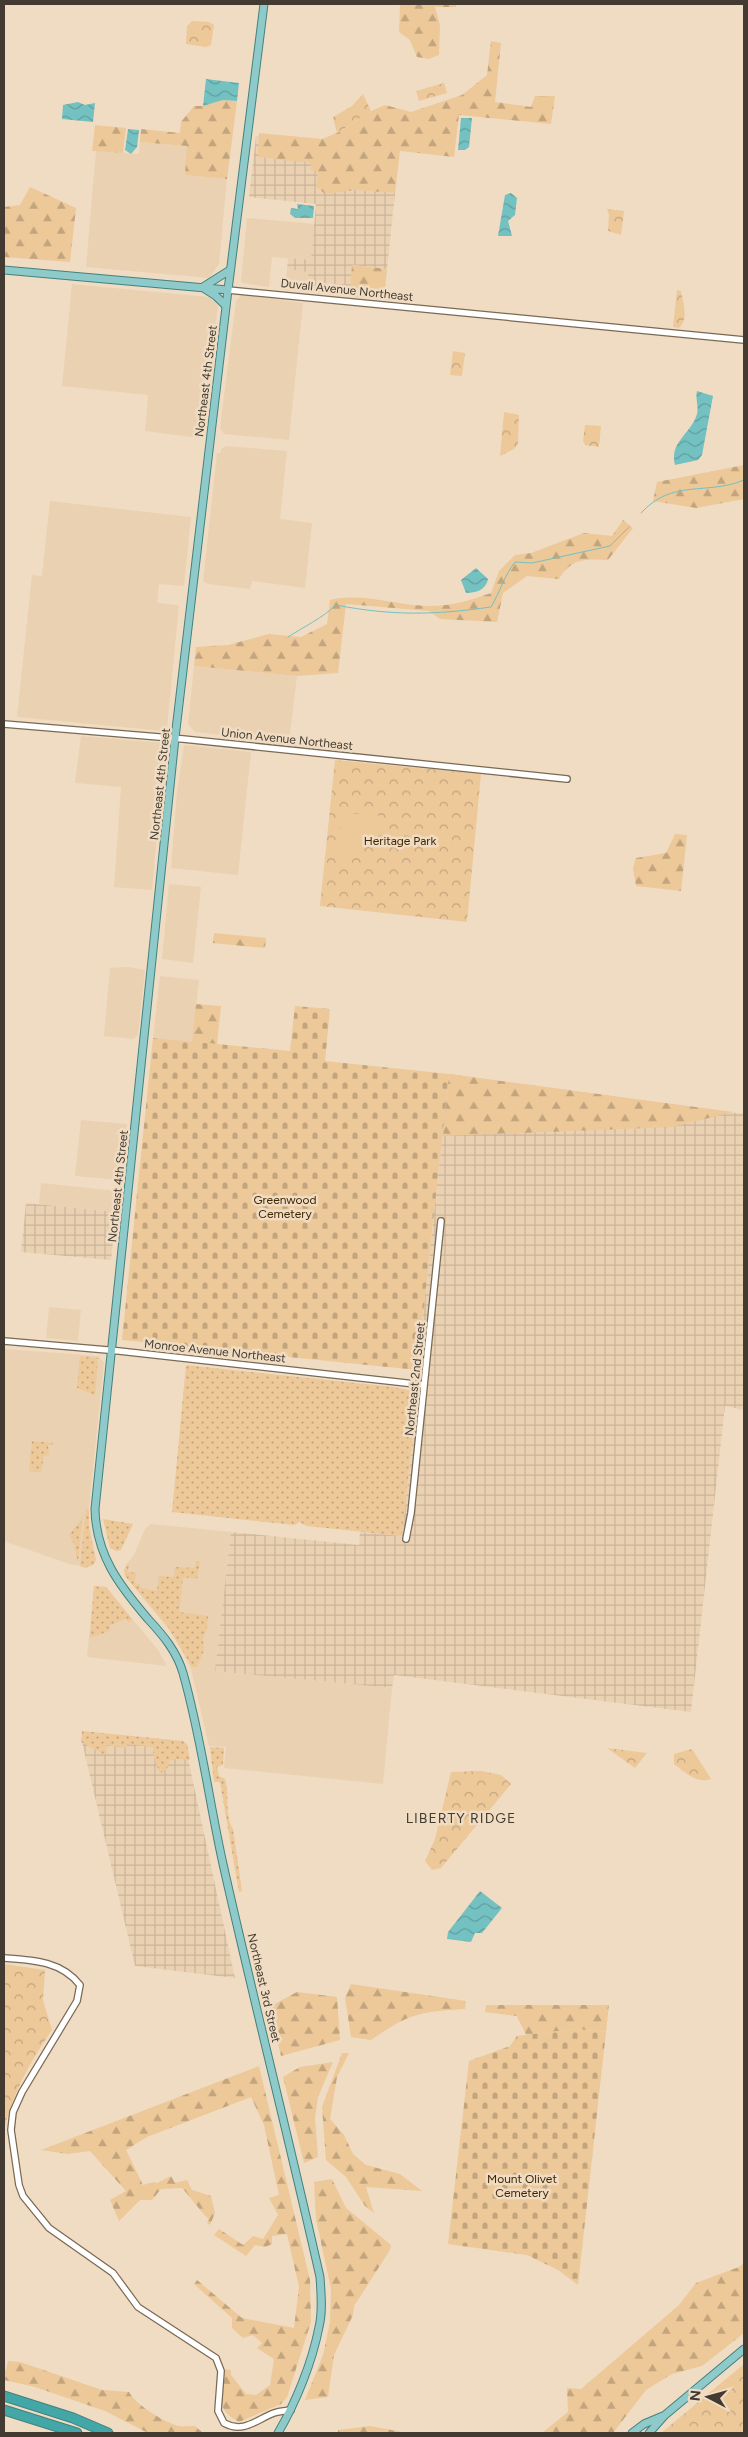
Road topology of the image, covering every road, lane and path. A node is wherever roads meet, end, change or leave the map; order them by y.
1 (264, 4) edge
2 (4, 270) edge
3 (230, 270) junction
4 (202, 287) junction
5 (228, 290) junction
6 (226, 306) junction
7 (744, 340) edge
8 (4, 724) edge
9 (176, 738) junction
10 (567, 779) dead end
11 (441, 1221) dead end
12 (4, 1341) edge
13 (111, 1350) junction
14 (424, 1385) junction
15 (406, 1538) dead end
16 (108, 1565) joint
17 (4, 1958) edge
18 (744, 2349) edge
19 (4, 2396) edge
20 (4, 2410) edge
21 (291, 2410) junction
22 (665, 2415) junction
23 (93, 2426) junction
24 (77, 2433) edge
25 (108, 2433) edge
26 (117, 2433) edge
27 (278, 2433) edge
28 (632, 2433) edge
29 (649, 2433) edge

1 - 3 main road, Northeast 4th Street
2 - 4 main road, Duvall Avenue Northeast
3 - 4 main road
3 - 5 main road, Northeast 4th Street
4 - 5 main road, Duvall Avenue Northeast
4 - 6 main road
5 - 6 main road, Northeast 4th Street
5 - 7 street, Duvall Avenue Northeast
6 - 9 main road, Northeast 4th Street
8 - 9 street, Union Avenue Northeast
9 - 10 street, Union Avenue Northeast
9 - 13 main road, Northeast 4th Street
11 - 14 street, Northeast 2nd Street
12 - 13 street, Monroe Avenue Northeast
13 - 14 street, Monroe Avenue Northeast
13 - 16 main road, Northeast 4th Street
14 - 15 street, Northeast 2nd Street
16 - 21 main road, Northeast 3rd Street
17 - 21 street
18 - 22 main road
19 - 23 highway
20 - 24 highway
21 - 27 main road, Northeast 3rd Street
22 - 28 main road
22 - 29 main road
23 - 25 highway
23 - 26 highway

